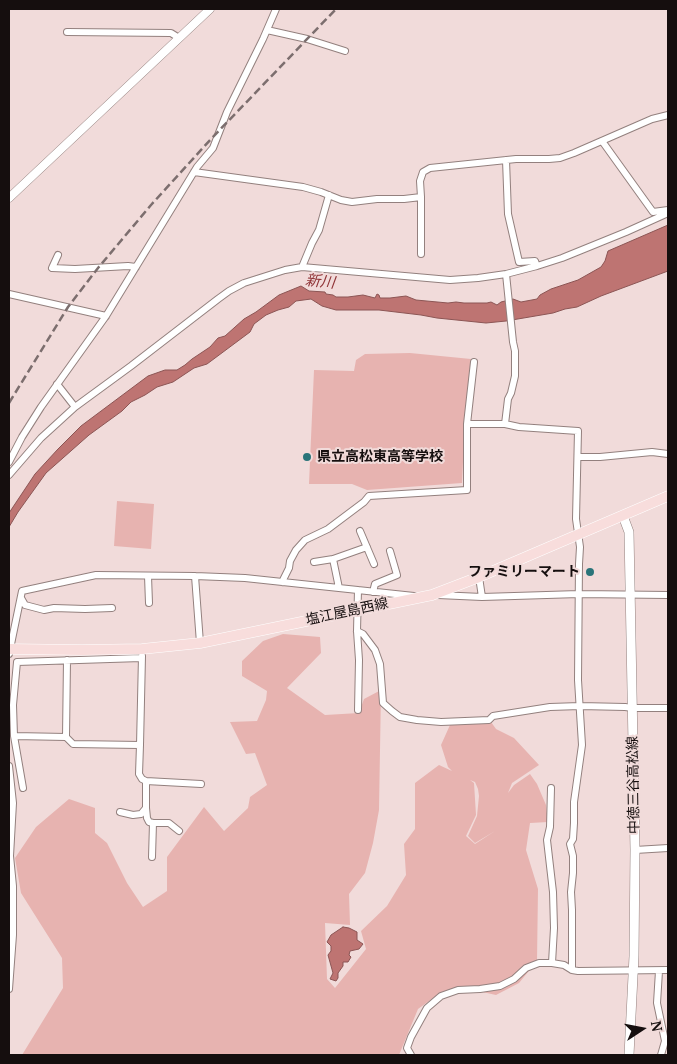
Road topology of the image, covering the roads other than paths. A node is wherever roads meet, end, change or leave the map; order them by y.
1 (210, 9) edge
2 (276, 9) edge
3 (267, 30) junction
4 (67, 32) dead end
5 (179, 38) junction
6 (345, 51) dead end
7 (668, 115) edge
8 (602, 141) junction
9 (506, 160) junction
10 (194, 172) junction
11 (329, 195) junction
12 (421, 197) junction
13 (9, 198) edge
14 (668, 212) edge
15 (421, 254) dead end
16 (58, 255) dead end
17 (537, 266) junction
18 (302, 267) junction
19 (136, 268) junction
20 (506, 274) junction
21 (9, 294) edge
22 (106, 316) junction
23 (474, 362) dead end
24 (56, 384) junction
25 (75, 407) junction
26 (467, 424) junction
27 (505, 424) junction
28 (668, 454) edge
29 (578, 457) junction
30 (9, 462) edge
31 (9, 474) edge
32 (668, 496) edge
33 (623, 516) junction
34 (360, 531) dead end
35 (579, 534) junction
36 (367, 547) junction
37 (390, 551) dead end
38 (333, 559) junction
39 (314, 562) dead end
40 (374, 564) dead end
41 (148, 576) junction
42 (195, 576) junction
43 (479, 577) junction
44 (282, 582) junction
45 (339, 588) junction
46 (358, 590) junction
47 (373, 592) junction
48 (579, 594) junction
49 (630, 595) junction
50 (668, 595) edge
51 (427, 596) junction
52 (482, 597) junction
53 (21, 598) junction
54 (149, 603) dead end
55 (112, 608) dead end
56 (358, 610) junction
57 (357, 631) junction
58 (200, 643) junction
59 (9, 650) edge
60 (142, 654) junction
61 (67, 660) junction
62 (580, 706) junction
63 (633, 708) junction
64 (668, 708) edge
65 (358, 710) dead end
66 (14, 736) junction
67 (66, 737) junction
68 (140, 745) junction
69 (9, 766) edge
70 (146, 781) junction
71 (201, 784) dead end
72 (23, 788) dead end
73 (551, 788) dead end
74 (146, 808) junction
75 (120, 812) dead end
76 (153, 823) junction
77 (179, 831) dead end
78 (668, 848) edge
79 (635, 850) junction
80 (152, 857) dead end
81 (552, 963) junction
82 (572, 970) junction
83 (668, 970) edge
84 (633, 971) junction
85 (659, 971) junction
86 (9, 989) edge
87 (411, 1055) edge
88 (629, 1055) edge
89 (660, 1055) edge

1 - 5 street
2 - 3 street
3 - 6 street
3 - 10 street
4 - 5 street
5 - 13 street
7 - 8 street
8 - 9 street
8 - 14 street
9 - 12 street
9 - 17 street
10 - 11 street
10 - 19 street
11 - 12 street
11 - 18 street
12 - 15 street
14 - 17 street
16 - 19 street
17 - 20 street
18 - 20 street
18 - 25 street
19 - 22 street
20 - 27 street
21 - 22 street
22 - 24 street
23 - 26 street
24 - 25 street
24 - 30 street
25 - 31 street
26 - 27 street
26 - 44 street
27 - 29 street
28 - 29 street
29 - 35 street
32 - 33 main road, 塩江屋島西線
33 - 35 main road, 塩江屋島西線
33 - 49 main road, 中徳三谷高松線
34 - 36 street
35 - 43 main road, 塩江屋島西線
35 - 48 street
36 - 38 street
36 - 40 street
37 - 47 street
38 - 39 street
38 - 45 street
41 - 42 street
41 - 53 street
41 - 54 street
42 - 44 street
42 - 58 street
43 - 51 main road, 塩江屋島西線
43 - 52 street
44 - 45 street
45 - 46 street
46 - 47 street
46 - 56 street
47 - 51 street
48 - 49 street
48 - 52 street
48 - 62 street
49 - 50 street
49 - 63 main road, 中徳三谷高松線
51 - 52 street
51 - 56 main road, 塩江屋島西線
53 - 55 street
53 - 59 street
56 - 57 street
56 - 58 main road, 塩江屋島西線
57 - 62 street
57 - 65 street
58 - 60 main road, 塩江屋島西線
59 - 60 main road, 塩江屋島西線
60 - 61 street
60 - 68 street
61 - 66 street
61 - 67 street
62 - 63 street
62 - 82 street
63 - 64 street
63 - 79 main road, 中徳三谷高松線
66 - 67 street
66 - 72 street
67 - 68 street
68 - 70 street
69 - 86 street
70 - 71 street
70 - 74 street
73 - 81 street
74 - 75 street
74 - 76 street
76 - 77 street
76 - 80 street
78 - 79 street
79 - 84 main road, 中徳三谷高松線
81 - 82 street
81 - 87 street
82 - 84 street
83 - 85 street
84 - 85 street
84 - 88 main road, 中徳三谷高松線
85 - 89 street

